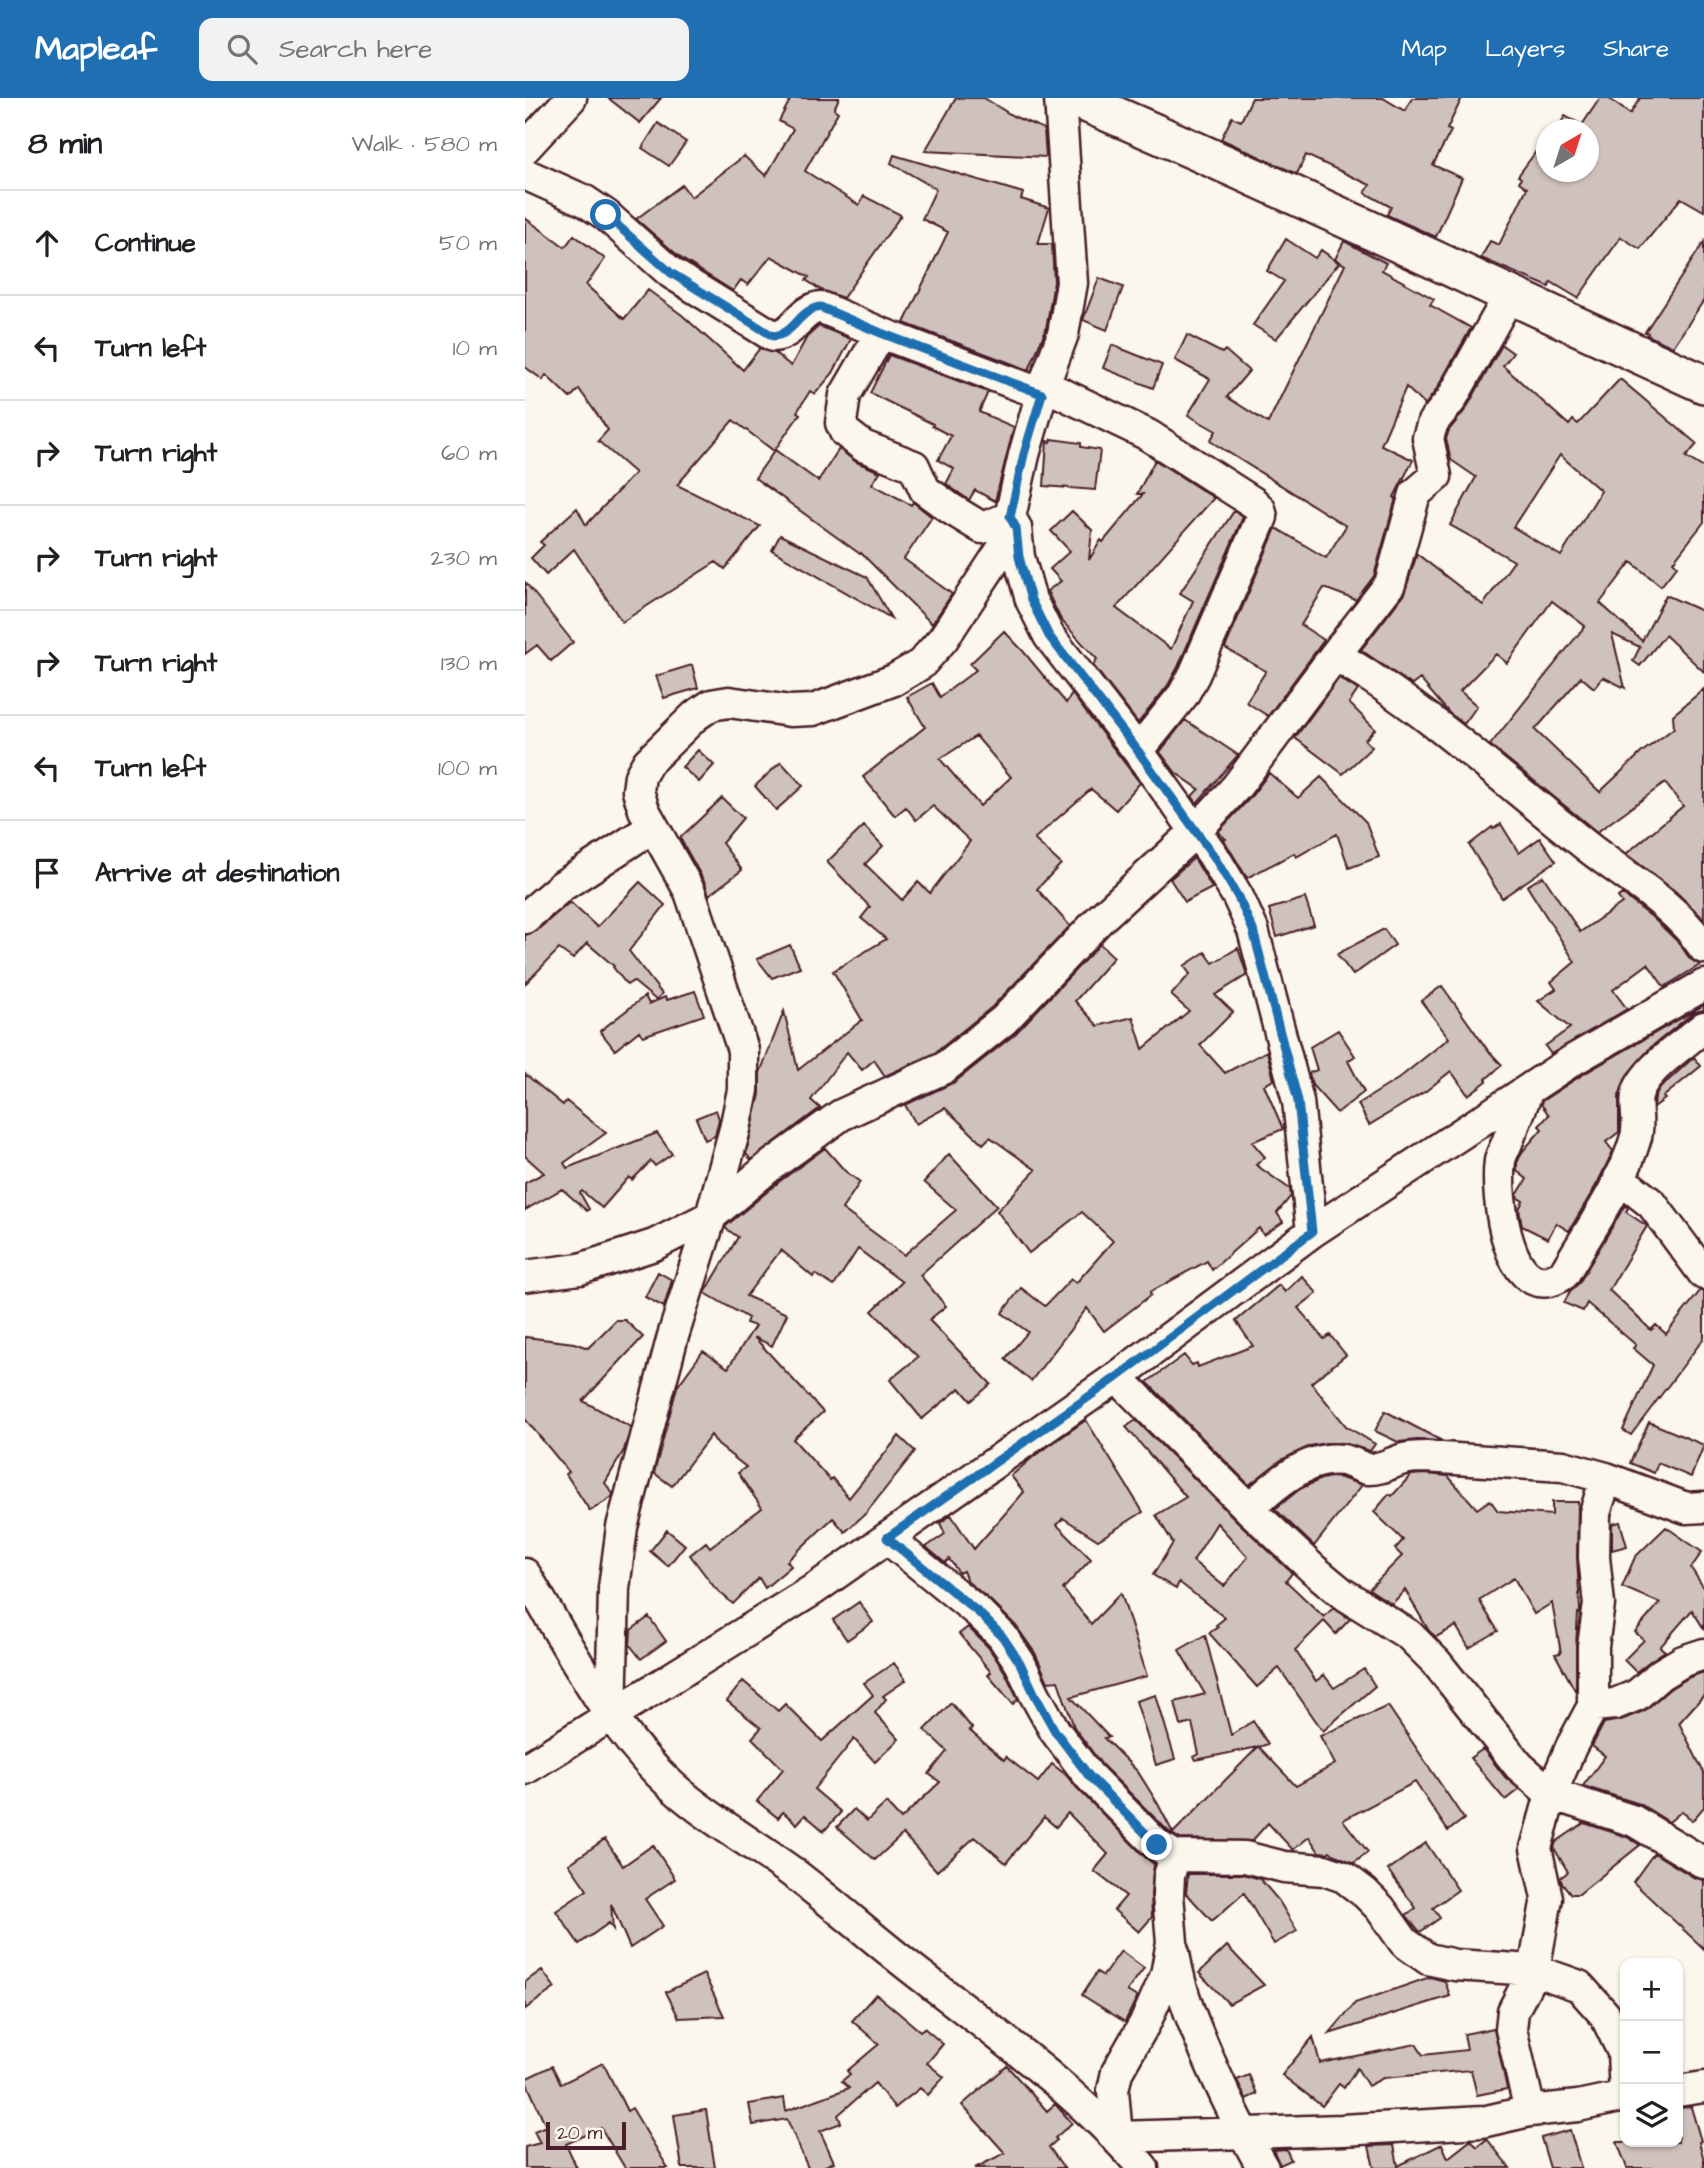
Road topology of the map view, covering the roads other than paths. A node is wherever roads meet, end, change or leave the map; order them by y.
1 (571, 98) edge
2 (1060, 98) edge
3 (1074, 98) edge
4 (525, 148) edge
5 (525, 174) edge
6 (1509, 296) junction
7 (881, 333) junction
8 (1704, 384) edge
9 (1043, 389) junction
10 (1013, 523) junction
11 (1335, 654) junction
12 (1138, 751) junction
13 (653, 827) junction
14 (1196, 831) junction
15 (525, 918) edge
16 (1704, 948) edge
17 (1704, 985) edge
18 (1704, 1027) edge
19 (1528, 1090) junction
20 (1619, 1178) junction
21 (711, 1216) junction
22 (1312, 1232) junction
23 (1704, 1275) edge
24 (525, 1276) edge
25 (1117, 1377) junction
26 (1606, 1478) junction
27 (1704, 1507) edge
28 (1249, 1509) junction
29 (887, 1538) junction
30 (525, 1574) edge
31 (1704, 1654) edge
32 (1593, 1706) junction
33 (611, 1716) junction
34 (525, 1769) edge
35 (1551, 1794) junction
36 (1175, 1856) junction
37 (1704, 1863) edge
38 (1172, 1942) junction
39 (1534, 1969) junction
40 (1624, 2084) edge
41 (1704, 2087) edge
42 (1683, 2090) edge
43 (1620, 2097) edge
44 (1530, 2111) junction
45 (1241, 2132) junction
46 (1117, 2137) junction
47 (1143, 2168) edge
48 (1263, 2168) edge

1 - 4 street
2 - 9 street
3 - 6 street
5 - 7 street
6 - 8 street
6 - 11 street
7 - 9 street
7 - 10 street
9 - 10 street
9 - 12 street
10 - 12 street
10 - 13 street
11 - 14 street
11 - 16 street
12 - 14 street
13 - 15 street
13 - 21 street
14 - 21 street
14 - 22 street
17 - 19 street
18 - 20 street
19 - 20 street
19 - 22 street
20 - 23 street
21 - 24 street
21 - 33 street
22 - 25 street
25 - 28 street
25 - 29 street
26 - 27 street
26 - 28 street
26 - 32 street
28 - 35 street
29 - 33 street
29 - 36 street
30 - 33 street
31 - 32 street
32 - 35 street
33 - 34 street
33 - 46 street
35 - 37 street
35 - 39 street
36 - 38 street
36 - 39 street
38 - 45 street
38 - 46 street
39 - 40 street
39 - 44 street
41 - 42 street
43 - 44 street
44 - 45 street
45 - 46 street
45 - 48 street
46 - 47 street

